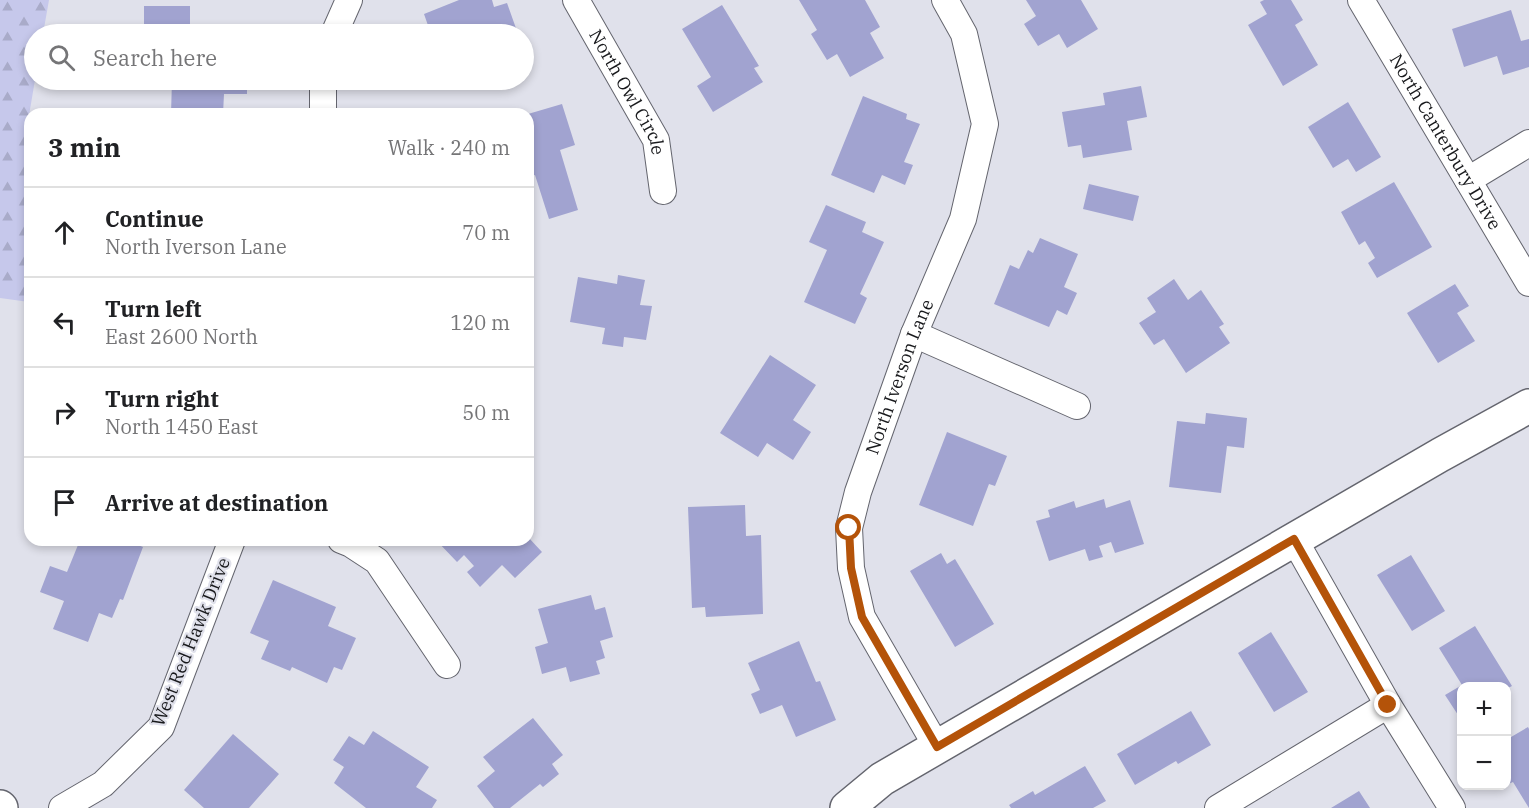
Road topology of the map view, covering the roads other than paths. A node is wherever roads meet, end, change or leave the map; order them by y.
1 (349, 0) edge
2 (576, 0) edge
3 (945, 0) edge
4 (1362, 0) edge
5 (338, 24) edge
6 (323, 90) edge
7 (323, 108) edge
8 (1529, 143) edge
9 (1468, 180) junction
10 (663, 191) dead end
11 (1529, 283) edge
12 (914, 334) junction
13 (1077, 406) dead end
14 (1529, 406) edge
15 (1294, 539) junction
16 (230, 546) edge
17 (354, 546) edge
18 (447, 665) dead end
19 (1388, 705) junction
20 (937, 747) junction
21 (62, 808) edge
22 (847, 808) edge
23 (1218, 808) edge
24 (1452, 808) edge

1 - 5 street
2 - 10 street, North Owl Circle
3 - 12 street, North Iverson Lane
4 - 9 street, North Canterbury Drive
6 - 7 street
8 - 9 street
9 - 11 street, North Canterbury Drive
12 - 13 street
12 - 20 street, North Iverson Lane
14 - 15 street
15 - 19 street
15 - 20 street
16 - 21 street, West Red Hawk Drive
17 - 18 street
19 - 23 street
19 - 24 street
20 - 22 street

